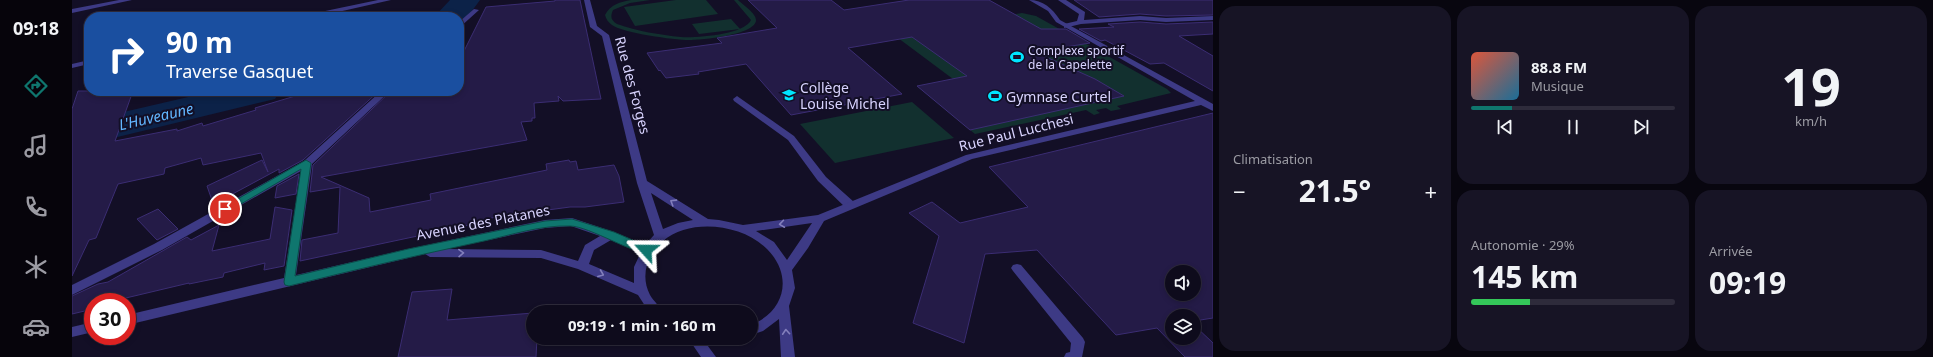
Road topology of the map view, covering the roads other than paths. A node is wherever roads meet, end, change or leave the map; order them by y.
1 (130, 0) edge
2 (388, 0) edge
3 (587, 0) edge
4 (1032, 0) edge
5 (1061, 0) edge
6 (476, 10) dead end
7 (72, 11) edge
8 (330, 12) edge
9 (1213, 18) edge
10 (464, 21) edge
11 (1080, 22) junction
12 (1068, 26) junction
13 (84, 63) edge
14 (72, 66) edge
15 (381, 96) edge
16 (737, 99) dead end
17 (1202, 102) junction
18 (1213, 108) edge
19 (306, 163) junction
20 (642, 183) junction
21 (850, 205) junction
22 (820, 218) junction
23 (704, 222) junction
24 (744, 229) junction
25 (610, 235) junction
26 (660, 236) junction
27 (646, 250) junction
28 (408, 253) junction
29 (582, 266) junction
30 (786, 268) junction
31 (1017, 268) dead end
32 (289, 282) junction
33 (72, 290) edge
34 (641, 290) junction
35 (650, 305) edge
36 (784, 307) junction
37 (136, 318) edge
38 (758, 328) edge
39 (84, 329) edge
40 (72, 332) edge
41 (700, 345) edge
42 (709, 357) edge
43 (788, 357) edge
44 (1071, 357) edge

1 - 7 street
2 - 8 street
3 - 20 street, Rue des Forges
4 - 12 street
5 - 11 street
6 - 10 street
9 - 11 street
11 - 12 street
12 - 17 street
13 - 14 street
15 - 19 street
16 - 21 street
17 - 18 street
17 - 21 street, Rue Paul Lucchesi
19 - 32 street
19 - 33 street
23 -> 20 street
20 - 26 street, Rue des Forges
21 - 22 street, Rue Paul Lucchesi
22 -> 24 street, Rue Paul Lucchesi
22 - 30 street
23 - 24 street
23 - 26 street
24 - 30 street
25 - 27 street, Avenue des Platanes
25 - 28 street, Avenue des Platanes
25 - 29 street
26 - 27 street
27 - 34 street
28 -> 29 street, Avenue des Platanes
28 - 32 street, Avenue des Platanes
29 -> 34 street, Avenue des Platanes
30 - 36 street
31 - 44 street
32 - 37 street, Avenue des Platanes
34 - 35 street
36 - 38 street
43 -> 36 street
39 - 40 street
41 - 42 street

